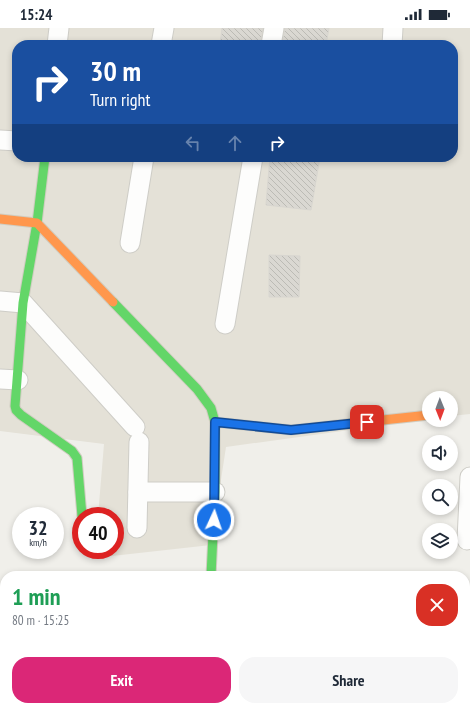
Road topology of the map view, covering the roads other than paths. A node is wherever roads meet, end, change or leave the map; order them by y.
1 (59, 28) edge
2 (164, 28) edge
3 (274, 28) edge
4 (393, 28) edge
5 (58, 40) edge
6 (162, 40) edge
7 (272, 40) edge
8 (392, 40) edge
9 (0, 140) edge
10 (12, 141) edge
11 (44, 162) edge
12 (143, 162) edge
13 (252, 162) edge
14 (0, 219) edge
15 (37, 223) junction
16 (130, 243) dead end
17 (0, 301) edge
18 (23, 303) junction
19 (225, 324) dead end
20 (9, 379) edge
21 (422, 416) edge
22 (215, 422) junction
23 (470, 477) edge
24 (138, 492) junction
25 (215, 492) junction
26 (81, 507) edge
27 (137, 528) dead end
28 (467, 540) dead end
29 (211, 571) edge

1 - 5 street
2 - 6 street
3 - 7 street
4 - 8 street
9 - 10 street
11 - 15 street
12 - 16 street
13 - 19 street
14 - 15 street
15 - 18 street
15 - 22 street
17 - 18 street
18 - 20 street
18 - 24 street
20 - 26 street
21 - 22 street
22 - 25 street
23 - 28 street
24 - 25 street
24 - 27 street
25 - 29 street

